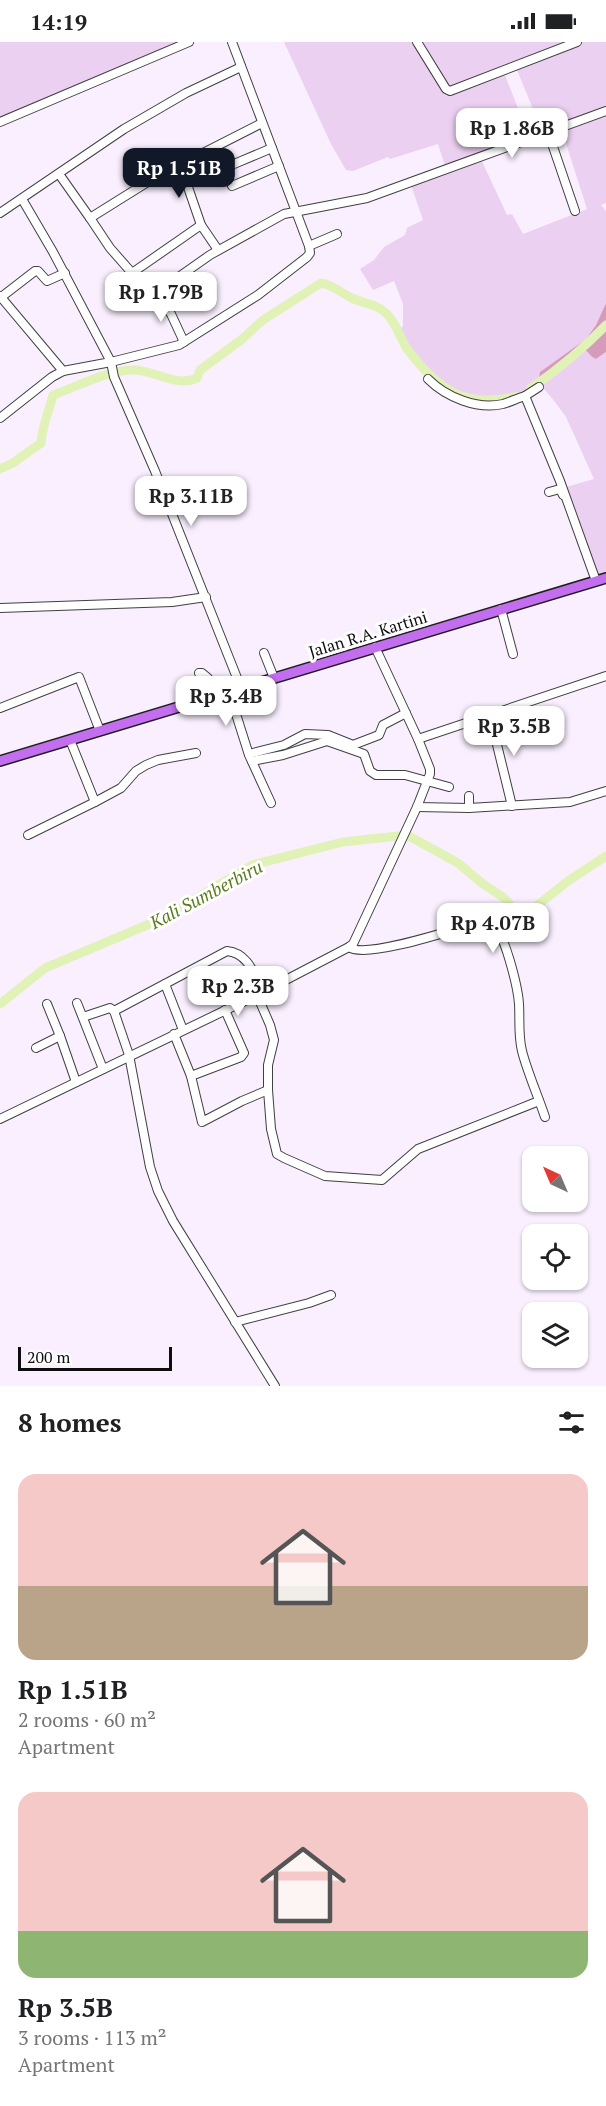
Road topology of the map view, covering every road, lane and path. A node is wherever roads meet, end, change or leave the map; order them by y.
1 (189, 42) edge
2 (232, 42) edge
3 (417, 42) edge
4 (578, 42) edge
5 (241, 67) junction
6 (606, 111) edge
7 (0, 122) edge
8 (262, 123) junction
9 (548, 132) junction
10 (272, 148) junction
11 (180, 164) junction
12 (234, 164) dead end
13 (279, 166) junction
14 (59, 174) junction
15 (232, 186) dead end
16 (22, 199) junction
17 (295, 211) junction
18 (575, 211) dead end
19 (0, 213) edge
20 (90, 218) junction
21 (201, 225) junction
22 (338, 234) dead end
23 (309, 246) junction
24 (218, 250) junction
25 (65, 273) junction
26 (132, 273) junction
27 (156, 293) junction
28 (0, 297) edge
29 (184, 342) junction
30 (112, 370) junction
31 (63, 371) junction
32 (428, 379) dead end
33 (539, 387) dead end
34 (525, 396) junction
35 (0, 418) edge
36 (549, 492) dead end
37 (599, 580) edge
38 (206, 597) junction
39 (0, 608) edge
40 (501, 609) junction
41 (375, 647) junction
42 (264, 653) dead end
43 (513, 654) dead end
44 (199, 673) dead end
45 (274, 678) junction
46 (605, 679) edge
47 (241, 688) junction
48 (229, 692) junction
49 (215, 696) junction
50 (0, 708) edge
51 (406, 712) junction
52 (490, 716) junction
53 (100, 731) junction
54 (327, 738) junction
55 (70, 740) junction
56 (418, 740) junction
57 (196, 753) dead end
58 (250, 757) junction
59 (0, 761) edge
60 (428, 779) junction
61 (449, 787) dead end
62 (606, 791) edge
63 (95, 802) junction
64 (271, 803) dead end
65 (512, 806) junction
66 (417, 807) junction
67 (28, 835) dead end
68 (349, 947) junction
69 (165, 984) junction
70 (260, 993) junction
71 (77, 1003) dead end
72 (48, 1004) dead end
73 (225, 1010) junction
74 (114, 1011) junction
75 (83, 1017) junction
76 (183, 1030) junction
77 (174, 1034) junction
78 (60, 1036) junction
79 (36, 1048) dead end
80 (129, 1055) junction
81 (103, 1069) junction
82 (191, 1076) junction
83 (76, 1082) junction
84 (268, 1090) junction
85 (538, 1102) junction
86 (545, 1117) dead end
87 (0, 1119) edge
88 (331, 1295) dead end
89 (235, 1322) junction
90 (275, 1386) edge

1 - 7 street
2 - 5 street
3 - 4 street
5 - 8 street
5 - 14 street
6 - 9 street
8 - 10 street
8 - 11 street
9 - 17 street
9 - 18 street
10 - 12 street
10 - 13 street
11 - 20 street
11 - 21 street
13 - 15 street
13 - 17 street
14 - 16 street
14 - 20 street
16 - 19 street
16 - 25 street
17 - 23 street
17 - 24 street
20 - 26 street
21 - 24 street
21 - 26 street
22 - 23 street
23 - 29 street
24 - 27 street
25 - 28 street
25 - 30 street
26 - 27 street
27 - 29 street
28 - 31 street
29 - 30 street
30 - 31 street
30 - 38 street
31 - 35 street
32 - 34 street
33 - 34 street
34 - 37 street
36 - 37 street
37 - 40 main road, Jalan R.A. Kartini
38 - 39 street
38 - 47 street
40 - 41 main road, Jalan R.A. Kartini
40 - 43 street
41 - 45 main road, Jalan R.A. Kartini
41 - 51 street
42 - 45 street
44 - 49 street
45 - 47 main road, Jalan R.A. Kartini
46 - 52 street
47 - 48 main road, Jalan R.A. Kartini
48 - 49 main road, Jalan R.A. Kartini
48 - 58 street
49 - 53 main road, Jalan R.A. Kartini
50 - 53 street
51 - 54 street
51 - 56 street
52 - 56 street
52 - 65 street
53 - 55 main road, Jalan R.A. Kartini
54 - 58 street
54 - 58 street
54 - 60 street
55 - 59 main road, Jalan R.A. Kartini
55 - 63 street
56 - 60 street
57 - 63 street
58 - 64 street
60 - 61 street
60 - 66 street
62 - 65 street
63 - 67 street
65 - 66 street
66 - 68 street
68 - 70 street
68 - 85 street
69 - 70 street
69 - 74 street
69 - 76 street
70 - 73 street
70 - 84 street
71 - 75 street
72 - 78 street
73 - 76 street
73 - 82 street
74 - 75 street
74 - 80 street
75 - 81 street
76 - 77 street
77 - 80 street
77 - 82 street
78 - 79 street
78 - 83 street
80 - 81 street
80 - 89 street
81 - 83 street
82 - 84 street
83 - 87 street
84 - 85 street
85 - 86 street
88 - 89 street
89 - 90 street

